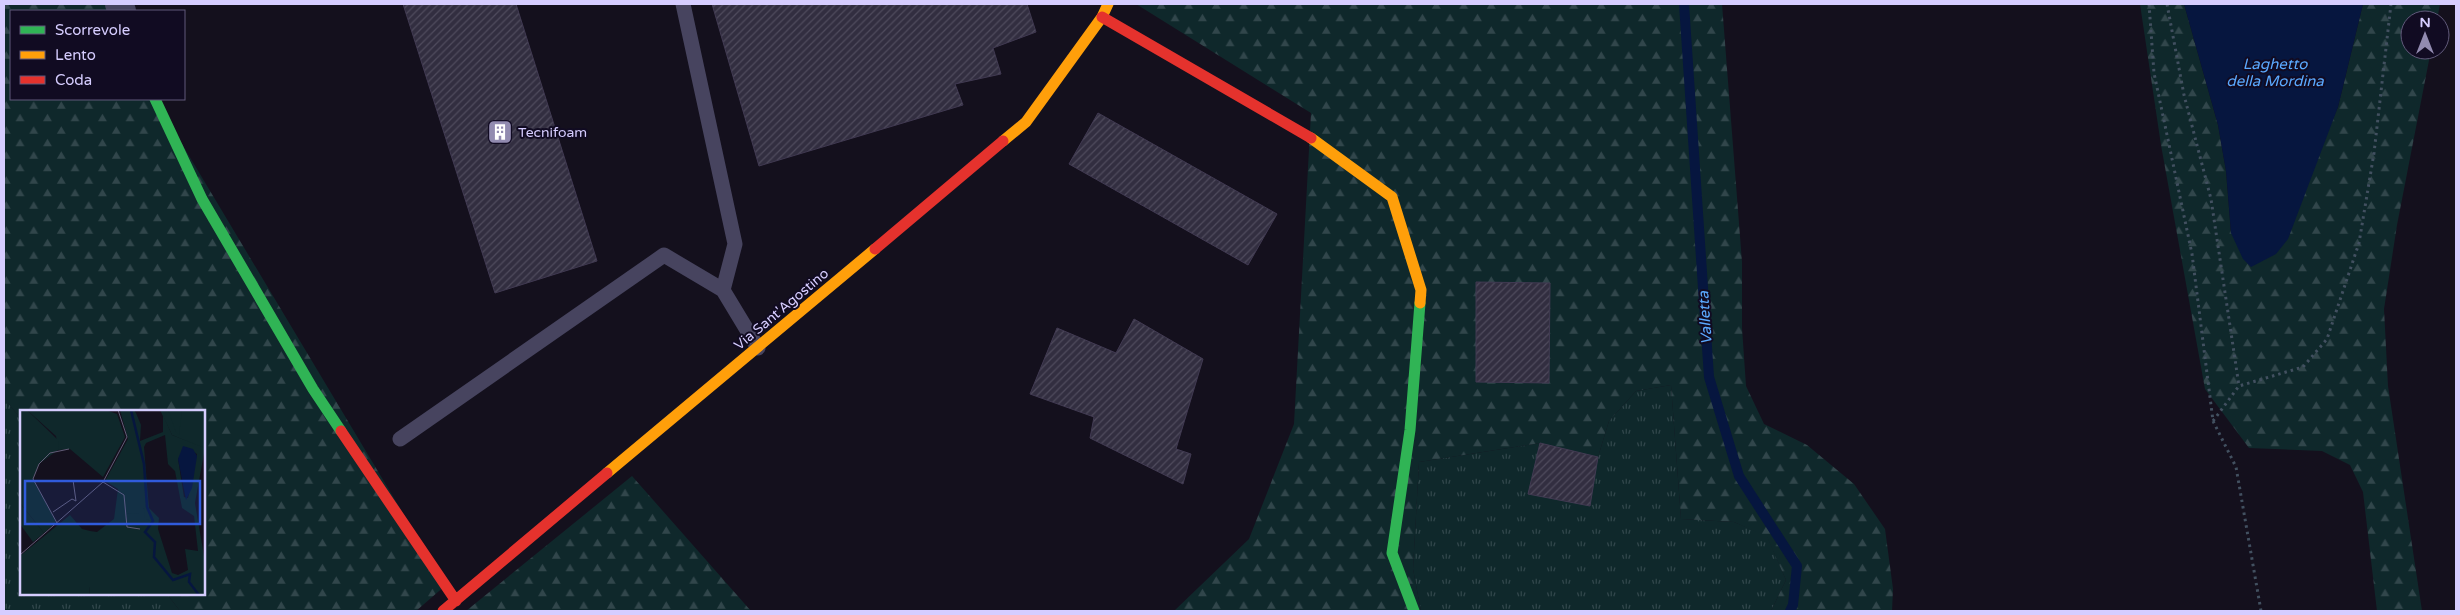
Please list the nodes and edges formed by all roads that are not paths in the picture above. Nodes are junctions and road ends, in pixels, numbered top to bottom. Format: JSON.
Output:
{"nodes":[{"id":1,"x":683,"y":4,"type":"edge"},
{"id":2,"x":1108,"y":4,"type":"edge"},
{"id":3,"x":1102,"y":16,"type":"junction"},
{"id":4,"x":155,"y":100,"type":"edge"},
{"id":5,"x":723,"y":290,"type":"junction"},
{"id":6,"x":758,"y":348,"type":"junction"},
{"id":7,"x":400,"y":439,"type":"dead end"},
{"id":8,"x":456,"y":601,"type":"junction"},
{"id":9,"x":444,"y":611,"type":"edge"},
{"id":10,"x":1414,"y":611,"type":"edge"}],
"edges":[{"from":1,"to":5,"type":"lane"},
{"from":2,"to":3,"type":"street","name":"Via Sant'Agostino"},
{"from":3,"to":6,"type":"street","name":"Via Sant'Agostino"},
{"from":3,"to":10,"type":"street"},
{"from":4,"to":8,"type":"street"},
{"from":5,"to":6,"type":"lane"},
{"from":5,"to":7,"type":"lane"},
{"from":6,"to":8,"type":"street","name":"Via Sant'Agostino"},
{"from":8,"to":9,"type":"street","name":"Via Sant'Agostino"}]}
